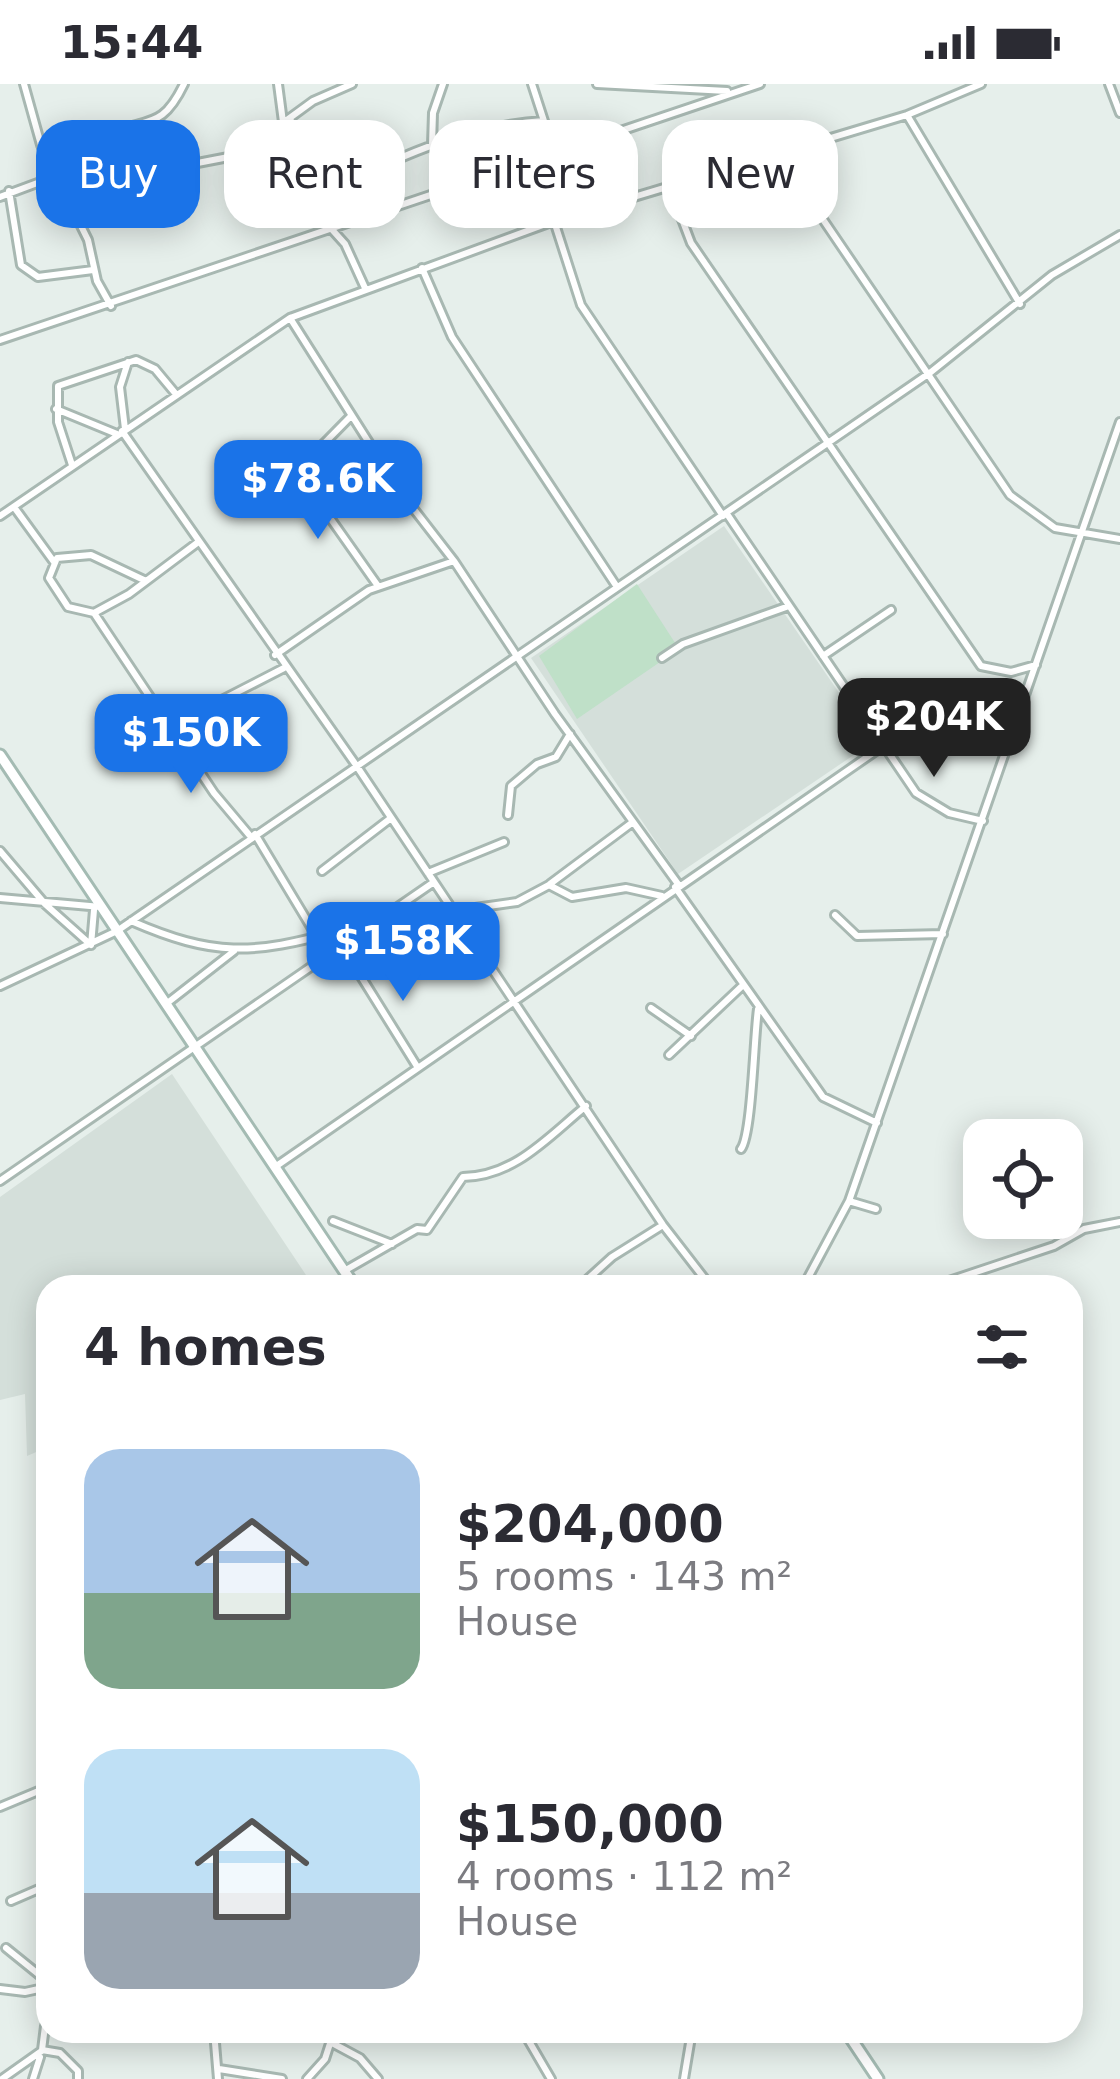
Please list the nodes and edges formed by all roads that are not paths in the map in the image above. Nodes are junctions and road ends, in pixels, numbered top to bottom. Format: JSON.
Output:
{"nodes":[{"id":1,"x":24,"y":84,"type":"edge"},
{"id":2,"x":184,"y":84,"type":"edge"},
{"id":3,"x":278,"y":84,"type":"edge"},
{"id":4,"x":352,"y":84,"type":"edge"},
{"id":5,"x":443,"y":84,"type":"edge"},
{"id":6,"x":532,"y":84,"type":"edge"},
{"id":7,"x":597,"y":84,"type":"edge"},
{"id":8,"x":760,"y":84,"type":"edge"},
{"id":9,"x":981,"y":84,"type":"edge"},
{"id":10,"x":1109,"y":84,"type":"edge"},
{"id":11,"x":728,"y":90,"type":"edge"},
{"id":12,"x":1120,"y":113,"type":"edge"},
{"id":13,"x":907,"y":116,"type":"junction"},
{"id":14,"x":157,"y":120,"type":"edge"},
{"id":15,"x":287,"y":120,"type":"edge"},
{"id":16,"x":289,"y":120,"type":"edge"},
{"id":17,"x":434,"y":120,"type":"edge"},
{"id":18,"x":544,"y":120,"type":"edge"},
{"id":19,"x":36,"y":122,"type":"edge"},
{"id":20,"x":638,"y":123,"type":"edge"},
{"id":21,"x":838,"y":136,"type":"edge"},
{"id":22,"x":36,"y":186,"type":"edge"},
{"id":23,"x":8,"y":191,"type":"junction"},
{"id":24,"x":0,"y":196,"type":"edge"},
{"id":25,"x":82,"y":228,"type":"edge"},
{"id":26,"x":331,"y":228,"type":"edge"},
{"id":27,"x":335,"y":228,"type":"edge"},
{"id":28,"x":534,"y":228,"type":"edge"},
{"id":29,"x":556,"y":228,"type":"edge"},
{"id":30,"x":686,"y":228,"type":"edge"},
{"id":31,"x":829,"y":228,"type":"edge"},
{"id":32,"x":1120,"y":235,"type":"edge"},
{"id":33,"x":422,"y":268,"type":"junction"},
{"id":34,"x":94,"y":270,"type":"junction"},
{"id":35,"x":366,"y":289,"type":"junction"},
{"id":36,"x":1020,"y":304,"type":"junction"},
{"id":37,"x":111,"y":306,"type":"junction"},
{"id":38,"x":290,"y":318,"type":"junction"},
{"id":39,"x":0,"y":340,"type":"edge"},
{"id":40,"x":128,"y":361,"type":"junction"},
{"id":41,"x":931,"y":372,"type":"junction"},
{"id":42,"x":176,"y":394,"type":"junction"},
{"id":43,"x":56,"y":409,"type":"junction"},
{"id":44,"x":350,"y":417,"type":"junction"},
{"id":45,"x":1120,"y":422,"type":"edge"},
{"id":46,"x":121,"y":431,"type":"junction"},
{"id":47,"x":827,"y":445,"type":"junction"},
{"id":48,"x":72,"y":464,"type":"junction"},
{"id":49,"x":14,"y":506,"type":"junction"},
{"id":50,"x":725,"y":514,"type":"junction"},
{"id":51,"x":0,"y":516,"type":"edge"},
{"id":52,"x":1081,"y":534,"type":"junction"},
{"id":53,"x":1120,"y":539,"type":"edge"},
{"id":54,"x":197,"y":543,"type":"junction"},
{"id":55,"x":454,"y":561,"type":"junction"},
{"id":56,"x":54,"y":562,"type":"junction"},
{"id":57,"x":146,"y":581,"type":"junction"},
{"id":58,"x":378,"y":586,"type":"junction"},
{"id":59,"x":617,"y":587,"type":"junction"},
{"id":60,"x":789,"y":606,"type":"junction"},
{"id":61,"x":891,"y":610,"type":"dead end"},
{"id":62,"x":94,"y":613,"type":"junction"},
{"id":63,"x":275,"y":655,"type":"junction"},
{"id":64,"x":823,"y":656,"type":"junction"},
{"id":65,"x":517,"y":657,"type":"junction"},
{"id":66,"x":662,"y":658,"type":"dead end"},
{"id":67,"x":1036,"y":665,"type":"junction"},
{"id":68,"x":284,"y":668,"type":"junction"},
{"id":69,"x":173,"y":725,"type":"junction"},
{"id":70,"x":570,"y":734,"type":"junction"},
{"id":71,"x":883,"y":746,"type":"junction"},
{"id":72,"x":0,"y":755,"type":"edge"},
{"id":73,"x":356,"y":765,"type":"junction"},
{"id":74,"x":508,"y":815,"type":"dead end"},
{"id":75,"x":391,"y":818,"type":"junction"},
{"id":76,"x":983,"y":820,"type":"junction"},
{"id":77,"x":633,"y":822,"type":"junction"},
{"id":78,"x":253,"y":836,"type":"junction"},
{"id":79,"x":504,"y":842,"type":"dead end"},
{"id":80,"x":0,"y":851,"type":"edge"},
{"id":81,"x":322,"y":871,"type":"dead end"},
{"id":82,"x":428,"y":873,"type":"junction"},
{"id":83,"x":434,"y":882,"type":"junction"},
{"id":84,"x":548,"y":885,"type":"junction"},
{"id":85,"x":677,"y":886,"type":"junction"},
{"id":86,"x":662,"y":896,"type":"junction"},
{"id":87,"x":0,"y":898,"type":"edge"},
{"id":88,"x":45,"y":904,"type":"junction"},
{"id":89,"x":97,"y":909,"type":"junction"},
{"id":90,"x":453,"y":911,"type":"junction"},
{"id":91,"x":835,"y":915,"type":"dead end"},
{"id":92,"x":131,"y":921,"type":"junction"},
{"id":93,"x":116,"y":931,"type":"junction"},
{"id":94,"x":339,"y":931,"type":"dead end"},
{"id":95,"x":943,"y":934,"type":"junction"},
{"id":96,"x":316,"y":937,"type":"junction"},
{"id":97,"x":91,"y":945,"type":"junction"},
{"id":98,"x":237,"y":949,"type":"junction"},
{"id":99,"x":352,"y":962,"type":"dead end"},
{"id":100,"x":0,"y":986,"type":"edge"},
{"id":101,"x":741,"y":986,"type":"junction"},
{"id":102,"x":514,"y":1002,"type":"junction"},
{"id":103,"x":166,"y":1004,"type":"junction"},
{"id":104,"x":652,"y":1008,"type":"dead end"},
{"id":105,"x":758,"y":1009,"type":"junction"},
{"id":106,"x":691,"y":1036,"type":"junction"},
{"id":107,"x":194,"y":1045,"type":"junction"},
{"id":108,"x":669,"y":1054,"type":"dead end"},
{"id":109,"x":418,"y":1068,"type":"junction"},
{"id":110,"x":586,"y":1106,"type":"junction"},
{"id":111,"x":877,"y":1123,"type":"junction"},
{"id":112,"x":741,"y":1148,"type":"dead end"},
{"id":113,"x":275,"y":1167,"type":"junction"},
{"id":114,"x":0,"y":1181,"type":"edge"},
{"id":115,"x":849,"y":1201,"type":"junction"},
{"id":116,"x":876,"y":1209,"type":"dead end"},
{"id":117,"x":333,"y":1221,"type":"dead end"},
{"id":118,"x":1120,"y":1222,"type":"edge"},
{"id":119,"x":663,"y":1225,"type":"junction"},
{"id":120,"x":392,"y":1244,"type":"junction"},
{"id":121,"x":344,"y":1271,"type":"junction"},
{"id":122,"x":347,"y":1275,"type":"edge"},
{"id":123,"x":592,"y":1275,"type":"edge"},
{"id":124,"x":701,"y":1275,"type":"edge"},
{"id":125,"x":809,"y":1275,"type":"edge"},
{"id":126,"x":967,"y":1275,"type":"edge"},
{"id":127,"x":36,"y":1792,"type":"edge"},
{"id":128,"x":0,"y":1807,"type":"edge"},
{"id":129,"x":36,"y":1890,"type":"edge"},
{"id":130,"x":11,"y":1901,"type":"dead end"},
{"id":131,"x":6,"y":1948,"type":"dead end"},
{"id":132,"x":36,"y":1974,"type":"edge"},
{"id":133,"x":0,"y":1989,"type":"edge"},
{"id":134,"x":36,"y":1989,"type":"edge"},
{"id":135,"x":43,"y":2043,"type":"edge"},
{"id":136,"x":216,"y":2043,"type":"edge"},
{"id":137,"x":530,"y":2043,"type":"edge"},
{"id":138,"x":690,"y":2043,"type":"edge"},
{"id":139,"x":854,"y":2043,"type":"edge"},
{"id":140,"x":334,"y":2044,"type":"joint"},
{"id":141,"x":42,"y":2054,"type":"junction"},
{"id":142,"x":219,"y":2068,"type":"junction"},
{"id":143,"x":2,"y":2079,"type":"edge"},
{"id":144,"x":33,"y":2079,"type":"edge"},
{"id":145,"x":79,"y":2079,"type":"edge"},
{"id":146,"x":218,"y":2079,"type":"edge"},
{"id":147,"x":282,"y":2079,"type":"edge"},
{"id":148,"x":307,"y":2079,"type":"edge"},
{"id":149,"x":378,"y":2079,"type":"edge"},
{"id":150,"x":551,"y":2079,"type":"edge"},
{"id":151,"x":684,"y":2079,"type":"edge"},
{"id":152,"x":878,"y":2079,"type":"edge"}],
"edges":[{"from":1,"to":19,"type":"street"},
{"from":2,"to":14,"type":"street"},
{"from":3,"to":15,"type":"street"},
{"from":4,"to":16,"type":"street"},
{"from":5,"to":17,"type":"street"},
{"from":6,"to":18,"type":"street"},
{"from":7,"to":11,"type":"street"},
{"from":8,"to":11,"type":"street"},
{"from":9,"to":13,"type":"street"},
{"from":10,"to":12,"type":"street"},
{"from":11,"to":20,"type":"street"},
{"from":13,"to":21,"type":"street"},
{"from":13,"to":36,"type":"street"},
{"from":22,"to":23,"type":"street"},
{"from":23,"to":24,"type":"street"},
{"from":23,"to":34,"type":"street"},
{"from":25,"to":34,"type":"street"},
{"from":26,"to":37,"type":"street"},
{"from":27,"to":35,"type":"street"},
{"from":28,"to":33,"type":"street"},
{"from":29,"to":50,"type":"street"},
{"from":30,"to":47,"type":"street"},
{"from":31,"to":41,"type":"street"},
{"from":32,"to":36,"type":"street"},
{"from":33,"to":35,"type":"street"},
{"from":33,"to":59,"type":"street"},
{"from":34,"to":37,"type":"street"},
{"from":35,"to":38,"type":"street"},
{"from":36,"to":41,"type":"street"},
{"from":37,"to":39,"type":"street"},
{"from":38,"to":42,"type":"street"},
{"from":38,"to":44,"type":"street"},
{"from":40,"to":42,"type":"street"},
{"from":40,"to":43,"type":"street"},
{"from":40,"to":46,"type":"street"},
{"from":41,"to":47,"type":"street"},
{"from":41,"to":52,"type":"street"},
{"from":42,"to":46,"type":"street"},
{"from":43,"to":46,"type":"street"},
{"from":43,"to":48,"type":"street"},
{"from":44,"to":55,"type":"street"},
{"from":44,"to":58,"type":"street"},
{"from":45,"to":52,"type":"street"},
{"from":46,"to":48,"type":"street"},
{"from":46,"to":54,"type":"street"},
{"from":47,"to":50,"type":"street"},
{"from":47,"to":67,"type":"street"},
{"from":48,"to":49,"type":"street"},
{"from":49,"to":51,"type":"street"},
{"from":49,"to":56,"type":"street"},
{"from":50,"to":59,"type":"street"},
{"from":50,"to":60,"type":"street"},
{"from":52,"to":53,"type":"street"},
{"from":52,"to":67,"type":"street"},
{"from":54,"to":57,"type":"street"},
{"from":54,"to":63,"type":"street"},
{"from":55,"to":58,"type":"street"},
{"from":55,"to":65,"type":"street"},
{"from":56,"to":57,"type":"street"},
{"from":56,"to":62,"type":"street"},
{"from":57,"to":62,"type":"street"},
{"from":58,"to":63,"type":"street"},
{"from":59,"to":65,"type":"street"},
{"from":60,"to":64,"type":"street"},
{"from":60,"to":66,"type":"street"},
{"from":61,"to":64,"type":"street"},
{"from":62,"to":69,"type":"street"},
{"from":63,"to":68,"type":"street"},
{"from":64,"to":71,"type":"street"},
{"from":65,"to":70,"type":"street"},
{"from":65,"to":73,"type":"street"},
{"from":67,"to":76,"type":"street"},
{"from":68,"to":69,"type":"street"},
{"from":68,"to":73,"type":"street"},
{"from":69,"to":78,"type":"street"},
{"from":70,"to":74,"type":"street"},
{"from":70,"to":77,"type":"street"},
{"from":71,"to":76,"type":"street"},
{"from":71,"to":85,"type":"street"},
{"from":72,"to":89,"type":"street"},
{"from":73,"to":75,"type":"street"},
{"from":73,"to":78,"type":"street"},
{"from":75,"to":81,"type":"street"},
{"from":75,"to":82,"type":"street"},
{"from":76,"to":95,"type":"street"},
{"from":77,"to":84,"type":"street"},
{"from":77,"to":85,"type":"street"},
{"from":78,"to":92,"type":"street"},
{"from":78,"to":96,"type":"street"},
{"from":79,"to":82,"type":"street"},
{"from":80,"to":88,"type":"street"},
{"from":82,"to":83,"type":"street"},
{"from":83,"to":90,"type":"street"},
{"from":83,"to":107,"type":"street"},
{"from":84,"to":86,"type":"street"},
{"from":84,"to":90,"type":"street"},
{"from":85,"to":86,"type":"street"},
{"from":85,"to":101,"type":"street"},
{"from":86,"to":102,"type":"street"},
{"from":87,"to":88,"type":"street"},
{"from":88,"to":89,"type":"street"},
{"from":88,"to":97,"type":"street"},
{"from":89,"to":93,"type":"street"},
{"from":89,"to":97,"type":"street"},
{"from":90,"to":102,"type":"street"},
{"from":91,"to":95,"type":"street"},
{"from":92,"to":93,"type":"street"},
{"from":92,"to":98,"type":"street"},
{"from":93,"to":97,"type":"street"},
{"from":93,"to":103,"type":"street"},
{"from":94,"to":96,"type":"street"},
{"from":95,"to":111,"type":"street"},
{"from":96,"to":98,"type":"street"},
{"from":97,"to":100,"type":"street"},
{"from":98,"to":103,"type":"street"},
{"from":99,"to":109,"type":"street"},
{"from":101,"to":105,"type":"street"},
{"from":101,"to":106,"type":"street"},
{"from":102,"to":109,"type":"street"},
{"from":102,"to":110,"type":"street"},
{"from":103,"to":107,"type":"street"},
{"from":104,"to":106,"type":"street"},
{"from":105,"to":111,"type":"street"},
{"from":105,"to":112,"type":"street"},
{"from":106,"to":108,"type":"street"},
{"from":107,"to":113,"type":"street"},
{"from":107,"to":114,"type":"street"},
{"from":109,"to":113,"type":"street"},
{"from":110,"to":119,"type":"street"},
{"from":110,"to":120,"type":"street"},
{"from":111,"to":115,"type":"street"},
{"from":113,"to":121,"type":"street"},
{"from":115,"to":116,"type":"street"},
{"from":115,"to":125,"type":"street"},
{"from":117,"to":120,"type":"street"},
{"from":118,"to":126,"type":"street"},
{"from":119,"to":123,"type":"street"},
{"from":119,"to":124,"type":"street"},
{"from":120,"to":121,"type":"street"},
{"from":121,"to":122,"type":"street"},
{"from":127,"to":128,"type":"street"},
{"from":129,"to":130,"type":"street"},
{"from":131,"to":132,"type":"street"},
{"from":133,"to":134,"type":"street"},
{"from":135,"to":141,"type":"street"},
{"from":136,"to":142,"type":"street"},
{"from":137,"to":150,"type":"street"},
{"from":138,"to":151,"type":"street"},
{"from":139,"to":152,"type":"street"},
{"from":140,"to":148,"type":"street"},
{"from":140,"to":149,"type":"street"},
{"from":141,"to":143,"type":"street"},
{"from":141,"to":144,"type":"street"},
{"from":141,"to":145,"type":"street"},
{"from":142,"to":146,"type":"street"},
{"from":142,"to":147,"type":"street"}]}
